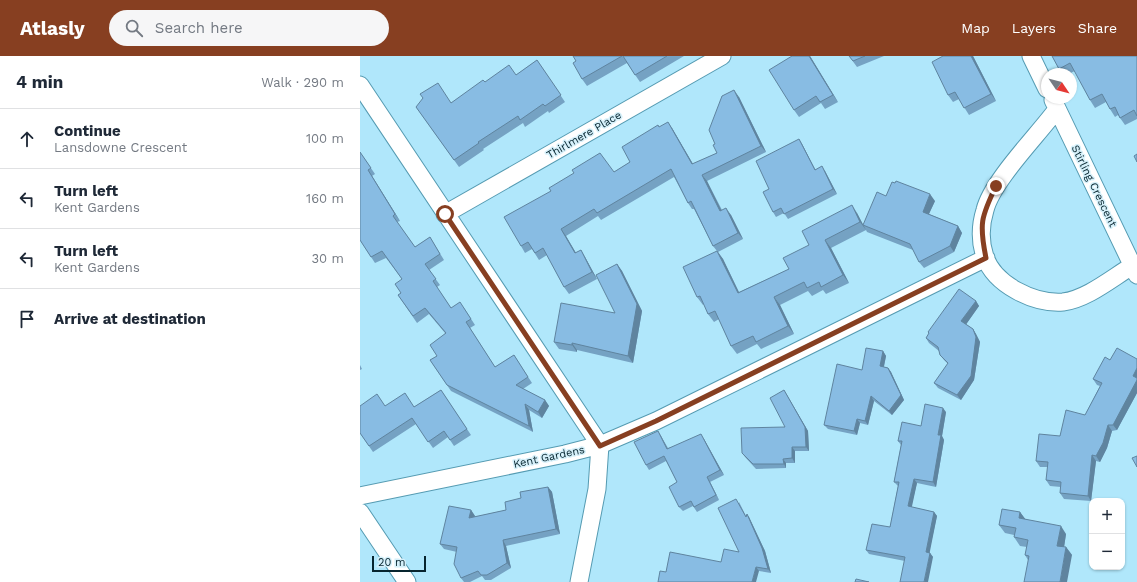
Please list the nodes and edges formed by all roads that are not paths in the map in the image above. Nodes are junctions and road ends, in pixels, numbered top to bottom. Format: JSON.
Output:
{"nodes":[{"id":1,"x":722,"y":56,"type":"edge"},
{"id":2,"x":1031,"y":56,"type":"edge"},
{"id":3,"x":1041,"y":76,"type":"edge"},
{"id":4,"x":360,"y":85,"type":"edge"},
{"id":5,"x":1053,"y":104,"type":"edge"},
{"id":6,"x":1054,"y":104,"type":"edge"},
{"id":7,"x":445,"y":214,"type":"junction"},
{"id":8,"x":986,"y":258,"type":"junction"},
{"id":9,"x":1135,"y":270,"type":"edge"},
{"id":10,"x":600,"y":446,"type":"junction"},
{"id":11,"x":360,"y":496,"type":"edge"},
{"id":12,"x":360,"y":512,"type":"edge"},
{"id":13,"x":407,"y":582,"type":"edge"},
{"id":14,"x":579,"y":582,"type":"edge"}],
"edges":[{"from":1,"to":7,"type":"street","name":"Thirlmere Place"},
{"from":2,"to":3,"type":"street"},
{"from":4,"to":7,"type":"street"},
{"from":5,"to":8,"type":"street"},
{"from":6,"to":9,"type":"street","name":"Stirling Crescent"},
{"from":7,"to":10,"type":"street"},
{"from":8,"to":9,"type":"street"},
{"from":8,"to":10,"type":"street","name":"Kent Gardens"},
{"from":10,"to":11,"type":"street","name":"Kent Gardens"},
{"from":10,"to":14,"type":"street"},
{"from":12,"to":13,"type":"street"}]}
